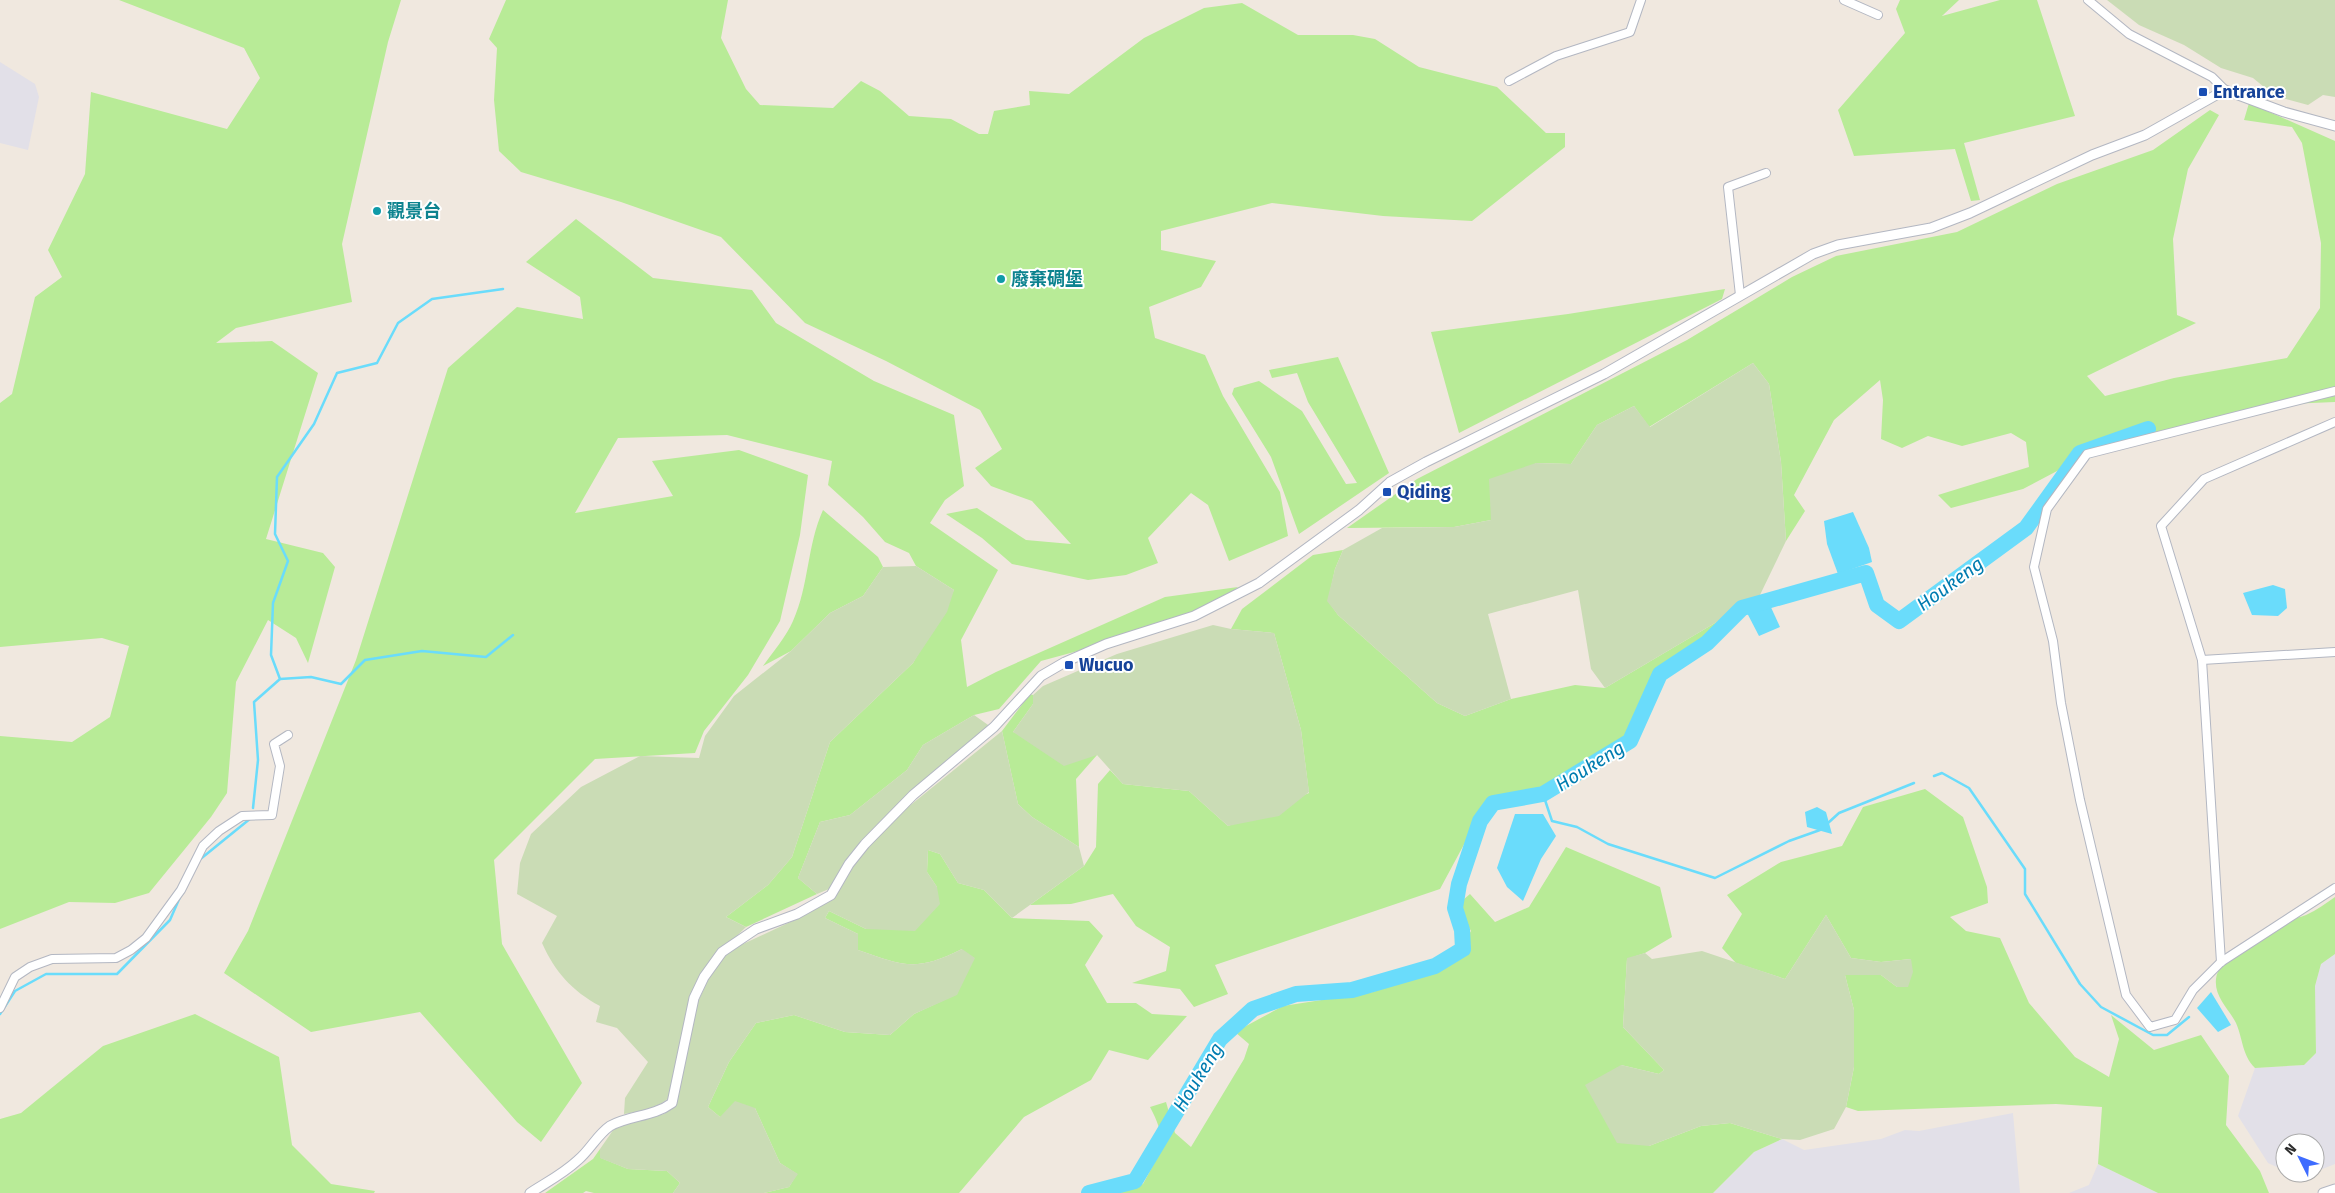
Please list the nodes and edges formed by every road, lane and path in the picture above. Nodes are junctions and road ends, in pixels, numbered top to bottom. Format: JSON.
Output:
{"nodes":[{"id":1,"x":1641,"y":0,"type":"edge"},
{"id":2,"x":1844,"y":0,"type":"edge"},
{"id":3,"x":2088,"y":0,"type":"edge"},
{"id":4,"x":1878,"y":15,"type":"dead end"},
{"id":5,"x":1509,"y":81,"type":"dead end"},
{"id":6,"x":2225,"y":90,"type":"junction"},
{"id":7,"x":2335,"y":126,"type":"edge"},
{"id":8,"x":1766,"y":173,"type":"dead end"},
{"id":9,"x":1740,"y":295,"type":"junction"},
{"id":10,"x":2335,"y":391,"type":"edge"},
{"id":11,"x":2335,"y":422,"type":"edge"},
{"id":12,"x":2335,"y":652,"type":"edge"},
{"id":13,"x":2202,"y":660,"type":"junction"},
{"id":14,"x":288,"y":735,"type":"dead end"},
{"id":15,"x":2335,"y":888,"type":"edge"},
{"id":16,"x":2221,"y":962,"type":"junction"},
{"id":17,"x":0,"y":1008,"type":"edge"},
{"id":18,"x":2335,"y":1189,"type":"edge"},
{"id":19,"x":530,"y":1193,"type":"edge"},
{"id":20,"x":2323,"y":1193,"type":"edge"}],
"edges":[{"from":1,"to":5,"type":"street"},
{"from":2,"to":4,"type":"street"},
{"from":3,"to":6,"type":"street"},
{"from":6,"to":7,"type":"street"},
{"from":6,"to":9,"type":"street"},
{"from":8,"to":9,"type":"street"},
{"from":9,"to":19,"type":"street"},
{"from":10,"to":16,"type":"street"},
{"from":11,"to":13,"type":"street"},
{"from":12,"to":13,"type":"street"},
{"from":13,"to":16,"type":"street"},
{"from":14,"to":17,"type":"street"},
{"from":15,"to":16,"type":"street"},
{"from":18,"to":20,"type":"street"}]}
